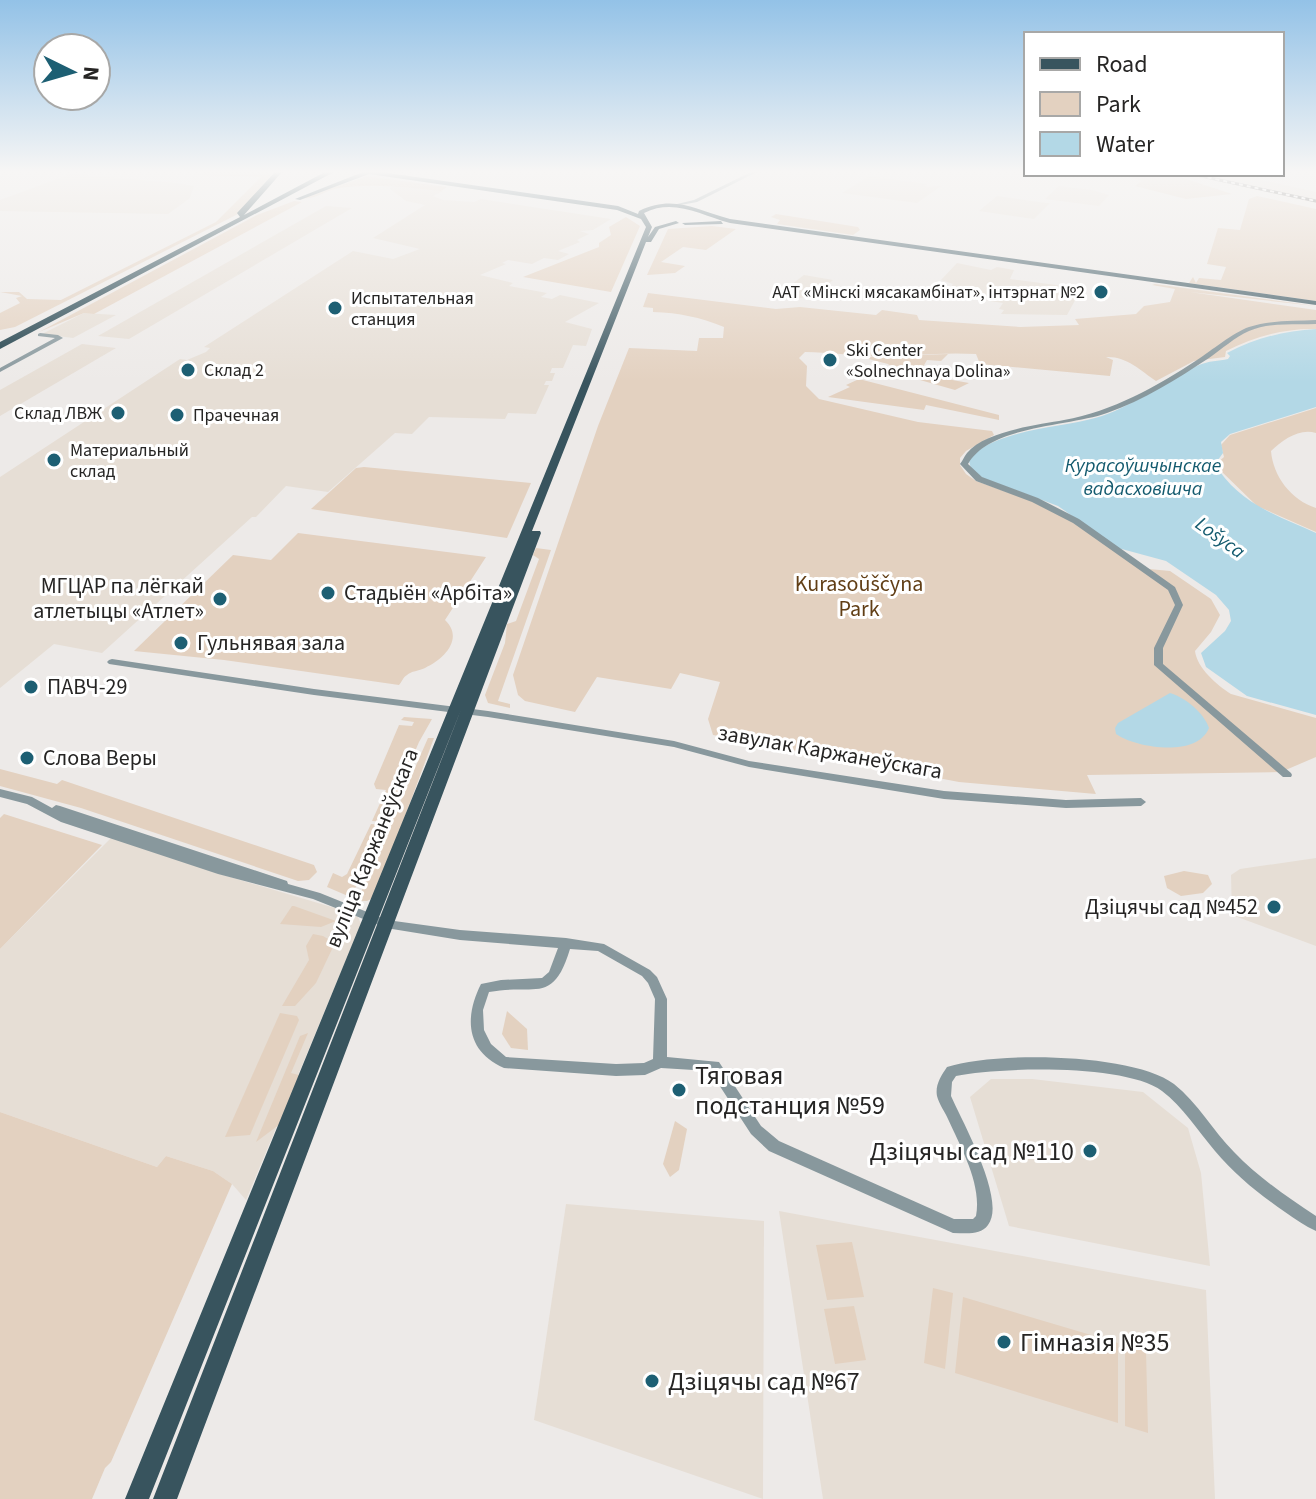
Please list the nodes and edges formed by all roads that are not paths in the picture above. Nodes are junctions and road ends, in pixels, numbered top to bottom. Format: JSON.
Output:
{"nodes":[{"id":1,"x":196,"y":242,"type":"edge"},
{"id":2,"x":644,"y":242,"type":"edge"},
{"id":3,"x":649,"y":242,"type":"edge"},
{"id":4,"x":861,"y":242,"type":"edge"},
{"id":5,"x":872,"y":242,"type":"edge"},
{"id":6,"x":1038,"y":266,"type":"junction"},
{"id":7,"x":626,"y":293,"type":"junction"},
{"id":8,"x":1316,"y":304,"type":"edge"},
{"id":9,"x":1316,"y":322,"type":"edge"},
{"id":10,"x":36,"y":327,"type":"junction"},
{"id":11,"x":2,"y":338,"type":"edge"},
{"id":12,"x":0,"y":370,"type":"edge"},
{"id":13,"x":112,"y":662,"type":"dead end"},
{"id":14,"x":462,"y":710,"type":"junction"},
{"id":15,"x":1287,"y":775,"type":"dead end"},
{"id":16,"x":2,"y":795,"type":"edge"},
{"id":17,"x":1141,"y":802,"type":"dead end"},
{"id":18,"x":380,"y":921,"type":"junction"},
{"id":19,"x":566,"y":943,"type":"junction"},
{"id":20,"x":660,"y":1062,"type":"junction"},
{"id":21,"x":1316,"y":1224,"type":"edge"},
{"id":22,"x":137,"y":1499,"type":"edge"},
{"id":23,"x":165,"y":1499,"type":"edge"}],
"edges":[{"from":1,"to":10,"type":"highway"},
{"from":2,"to":7,"type":"main road","name":"вуліца Каржанеўскага"},
{"from":3,"to":7,"type":"main road","name":"вуліца Каржанеўскага"},
{"from":4,"to":6,"type":"main road"},
{"from":5,"to":6,"type":"main road"},
{"from":6,"to":8,"type":"main road"},
{"from":7,"to":14,"type":"main road","name":"вуліца Каржанеўскага"},
{"from":9,"to":15,"type":"street"},
{"from":10,"to":11,"type":"highway"},
{"from":10,"to":12,"type":"street"},
{"from":13,"to":14,"type":"street","name":"завулак Каржанеўскага"},
{"from":14,"to":17,"type":"street","name":"завулак Каржанеўскага"},
{"from":14,"to":18,"type":"main road","name":"вуліца Каржанеўскага"},
{"from":16,"to":18,"type":"street"},
{"from":18,"to":19,"type":"street"},
{"from":18,"to":22,"type":"main road","name":"вуліца Каржанеўскага"},
{"from":18,"to":23,"type":"main road","name":"вуліца Каржанеўскага"},
{"from":19,"to":20,"type":"street"},
{"from":19,"to":20,"type":"street"},
{"from":20,"to":21,"type":"street"}]}
